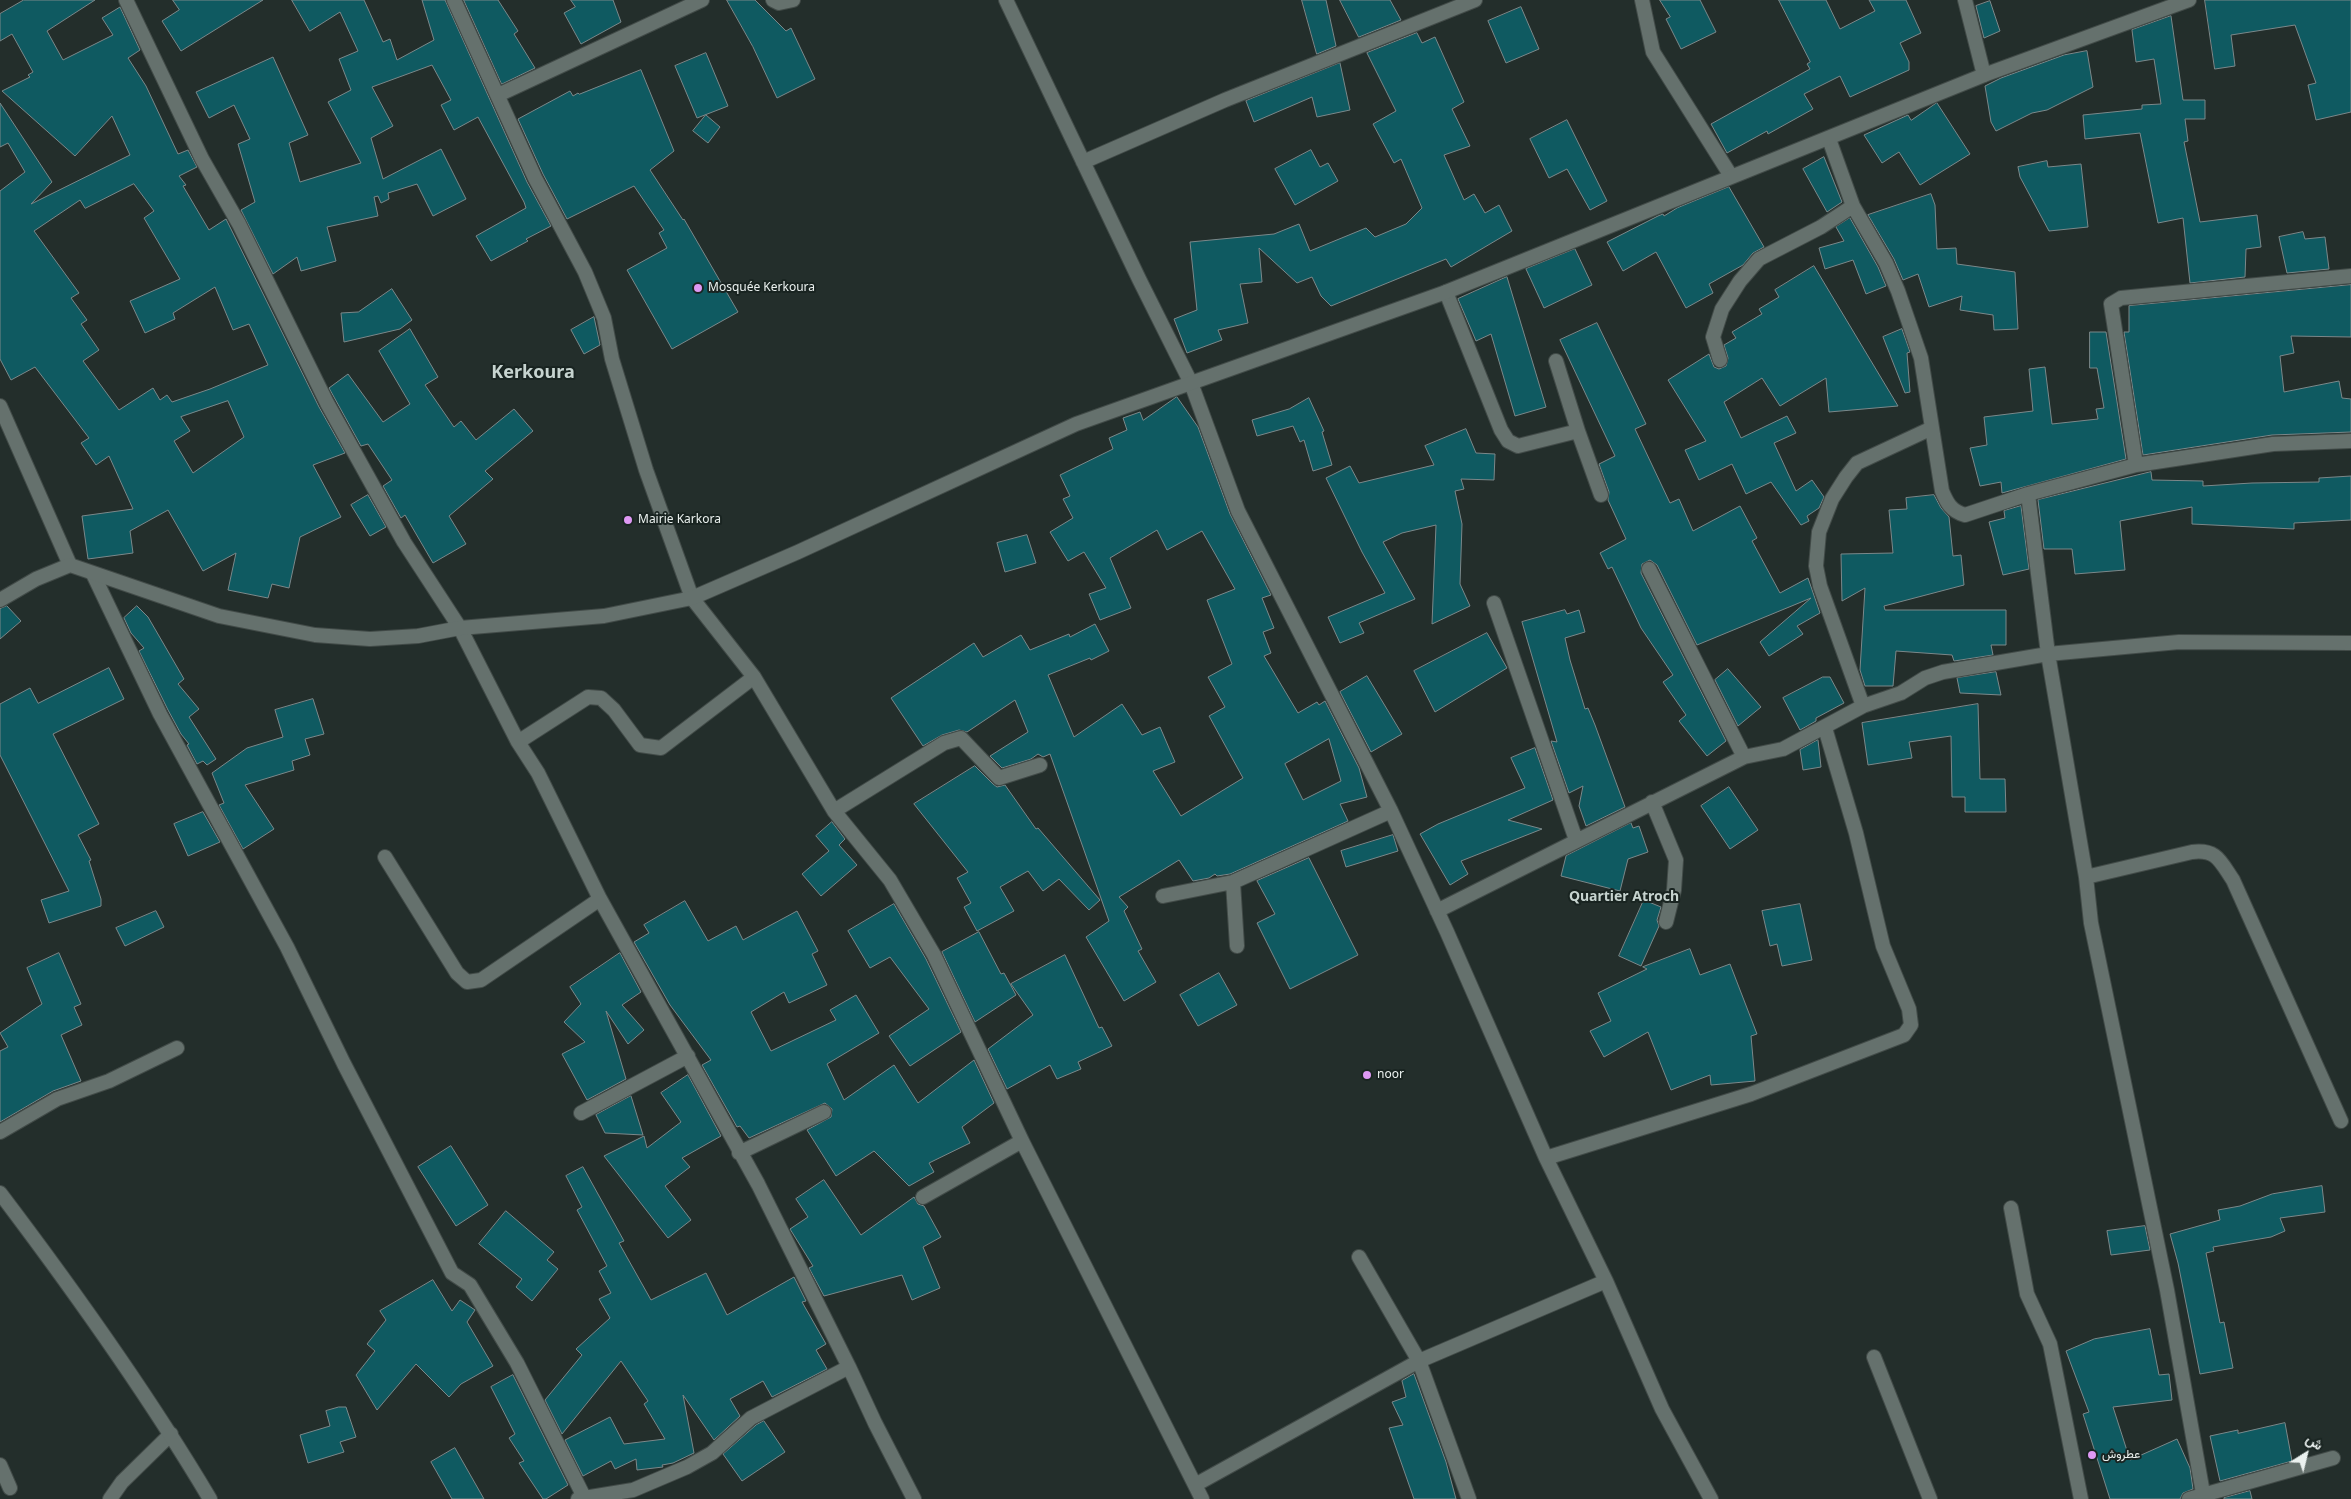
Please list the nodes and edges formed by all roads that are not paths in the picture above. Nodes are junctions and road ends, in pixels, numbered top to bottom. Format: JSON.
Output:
{"nodes":[{"id":1,"x":126,"y":0,"type":"edge"},
{"id":2,"x":454,"y":0,"type":"edge"},
{"id":3,"x":702,"y":0,"type":"edge"},
{"id":4,"x":773,"y":0,"type":"edge"},
{"id":5,"x":793,"y":0,"type":"edge"},
{"id":6,"x":1006,"y":0,"type":"edge"},
{"id":7,"x":1475,"y":0,"type":"edge"},
{"id":8,"x":1642,"y":0,"type":"edge"},
{"id":9,"x":1965,"y":0,"type":"edge"},
{"id":10,"x":2189,"y":0,"type":"edge"},
{"id":11,"x":1984,"y":75,"type":"junction"},
{"id":12,"x":498,"y":95,"type":"junction"},
{"id":13,"x":1829,"y":139,"type":"junction"},
{"id":14,"x":1083,"y":162,"type":"junction"},
{"id":15,"x":1731,"y":176,"type":"junction"},
{"id":16,"x":1853,"y":206,"type":"junction"},
{"id":17,"x":2351,"y":276,"type":"edge"},
{"id":18,"x":1446,"y":292,"type":"junction"},
{"id":19,"x":1720,"y":360,"type":"dead end"},
{"id":20,"x":1556,"y":361,"type":"dead end"},
{"id":21,"x":1191,"y":383,"type":"junction"},
{"id":22,"x":0,"y":406,"type":"edge"},
{"id":23,"x":1932,"y":428,"type":"junction"},
{"id":24,"x":1578,"y":431,"type":"junction"},
{"id":25,"x":2351,"y":441,"type":"edge"},
{"id":26,"x":2136,"y":465,"type":"junction"},
{"id":27,"x":2028,"y":494,"type":"junction"},
{"id":28,"x":1601,"y":495,"type":"dead end"},
{"id":29,"x":70,"y":565,"type":"junction"},
{"id":30,"x":1649,"y":569,"type":"dead end"},
{"id":31,"x":93,"y":574,"type":"junction"},
{"id":32,"x":692,"y":598,"type":"junction"},
{"id":33,"x":0,"y":600,"type":"edge"},
{"id":34,"x":1494,"y":603,"type":"dead end"},
{"id":35,"x":460,"y":628,"type":"junction"},
{"id":36,"x":2351,"y":643,"type":"edge"},
{"id":37,"x":2048,"y":654,"type":"junction"},
{"id":38,"x":754,"y":677,"type":"junction"},
{"id":39,"x":1863,"y":706,"type":"junction"},
{"id":40,"x":1825,"y":728,"type":"junction"},
{"id":41,"x":518,"y":742,"type":"junction"},
{"id":42,"x":1744,"y":757,"type":"junction"},
{"id":43,"x":1040,"y":765,"type":"dead end"},
{"id":44,"x":1652,"y":802,"type":"junction"},
{"id":45,"x":834,"y":811,"type":"junction"},
{"id":46,"x":1391,"y":811,"type":"junction"},
{"id":47,"x":1576,"y":840,"type":"junction"},
{"id":48,"x":385,"y":857,"type":"dead end"},
{"id":49,"x":2086,"y":878,"type":"junction"},
{"id":50,"x":1233,"y":882,"type":"junction"},
{"id":51,"x":1163,"y":896,"type":"dead end"},
{"id":52,"x":600,"y":899,"type":"junction"},
{"id":53,"x":1437,"y":911,"type":"junction"},
{"id":54,"x":1666,"y":922,"type":"dead end"},
{"id":55,"x":1237,"y":946,"type":"dead end"},
{"id":56,"x":177,"y":1048,"type":"dead end"},
{"id":57,"x":688,"y":1056,"type":"junction"},
{"id":58,"x":824,"y":1112,"type":"dead end"},
{"id":59,"x":581,"y":1113,"type":"dead end"},
{"id":60,"x":2341,"y":1121,"type":"dead end"},
{"id":61,"x":0,"y":1132,"type":"edge"},
{"id":62,"x":1022,"y":1142,"type":"junction"},
{"id":63,"x":740,"y":1153,"type":"junction"},
{"id":64,"x":1546,"y":1158,"type":"junction"},
{"id":65,"x":0,"y":1193,"type":"edge"},
{"id":66,"x":923,"y":1197,"type":"dead end"},
{"id":67,"x":2011,"y":1208,"type":"dead end"},
{"id":68,"x":1359,"y":1257,"type":"dead end"},
{"id":69,"x":1606,"y":1281,"type":"junction"},
{"id":70,"x":1874,"y":1357,"type":"dead end"},
{"id":71,"x":1419,"y":1361,"type":"junction"},
{"id":72,"x":849,"y":1367,"type":"junction"},
{"id":73,"x":172,"y":1434,"type":"junction"},
{"id":74,"x":2333,"y":1458,"type":"dead end"},
{"id":75,"x":0,"y":1465,"type":"edge"},
{"id":76,"x":1195,"y":1485,"type":"junction"},
{"id":77,"x":10,"y":1488,"type":"dead end"},
{"id":78,"x":2198,"y":1497,"type":"edge"},
{"id":79,"x":583,"y":1498,"type":"edge"},
{"id":80,"x":110,"y":1499,"type":"edge"},
{"id":81,"x":210,"y":1499,"type":"edge"},
{"id":82,"x":914,"y":1499,"type":"edge"},
{"id":83,"x":1202,"y":1499,"type":"edge"},
{"id":84,"x":1469,"y":1499,"type":"edge"},
{"id":85,"x":1711,"y":1499,"type":"edge"},
{"id":86,"x":1930,"y":1499,"type":"edge"},
{"id":87,"x":2081,"y":1499,"type":"edge"}],
"edges":[{"from":1,"to":35,"type":"street"},
{"from":2,"to":12,"type":"street"},
{"from":3,"to":12,"type":"street"},
{"from":4,"to":5,"type":"street"},
{"from":6,"to":14,"type":"street"},
{"from":7,"to":14,"type":"street"},
{"from":8,"to":15,"type":"street"},
{"from":9,"to":11,"type":"street"},
{"from":10,"to":11,"type":"street"},
{"from":11,"to":13,"type":"street"},
{"from":12,"to":32,"type":"street"},
{"from":13,"to":15,"type":"street"},
{"from":13,"to":16,"type":"street"},
{"from":14,"to":21,"type":"street"},
{"from":15,"to":18,"type":"street"},
{"from":16,"to":19,"type":"street"},
{"from":16,"to":23,"type":"street"},
{"from":17,"to":26,"type":"street"},
{"from":18,"to":21,"type":"street"},
{"from":18,"to":24,"type":"street"},
{"from":20,"to":24,"type":"street"},
{"from":21,"to":32,"type":"street"},
{"from":21,"to":46,"type":"street"},
{"from":22,"to":29,"type":"street"},
{"from":23,"to":27,"type":"street"},
{"from":23,"to":39,"type":"street"},
{"from":24,"to":28,"type":"street"},
{"from":25,"to":26,"type":"street"},
{"from":26,"to":27,"type":"street"},
{"from":27,"to":37,"type":"street"},
{"from":29,"to":31,"type":"street"},
{"from":29,"to":33,"type":"street"},
{"from":30,"to":42,"type":"street"},
{"from":31,"to":35,"type":"street"},
{"from":31,"to":79,"type":"street"},
{"from":32,"to":35,"type":"street"},
{"from":32,"to":38,"type":"street"},
{"from":34,"to":47,"type":"street"},
{"from":35,"to":41,"type":"street"},
{"from":36,"to":37,"type":"street"},
{"from":37,"to":39,"type":"street"},
{"from":37,"to":49,"type":"street"},
{"from":38,"to":41,"type":"street"},
{"from":38,"to":45,"type":"street"},
{"from":39,"to":40,"type":"street"},
{"from":40,"to":42,"type":"street"},
{"from":40,"to":64,"type":"street"},
{"from":41,"to":52,"type":"street"},
{"from":42,"to":44,"type":"street"},
{"from":43,"to":45,"type":"street"},
{"from":44,"to":47,"type":"street"},
{"from":44,"to":54,"type":"street"},
{"from":45,"to":62,"type":"street"},
{"from":46,"to":50,"type":"street"},
{"from":46,"to":53,"type":"street"},
{"from":47,"to":53,"type":"street"},
{"from":48,"to":52,"type":"street"},
{"from":49,"to":60,"type":"street"},
{"from":49,"to":78,"type":"street"},
{"from":50,"to":51,"type":"street"},
{"from":50,"to":55,"type":"street"},
{"from":52,"to":57,"type":"street"},
{"from":53,"to":64,"type":"street"},
{"from":56,"to":61,"type":"street"},
{"from":57,"to":59,"type":"street"},
{"from":57,"to":63,"type":"street"},
{"from":58,"to":63,"type":"street"},
{"from":62,"to":66,"type":"street"},
{"from":62,"to":76,"type":"street"},
{"from":63,"to":72,"type":"street"},
{"from":64,"to":69,"type":"street"},
{"from":65,"to":73,"type":"street"},
{"from":67,"to":87,"type":"street"},
{"from":68,"to":71,"type":"street"},
{"from":69,"to":71,"type":"street"},
{"from":69,"to":85,"type":"street"},
{"from":70,"to":86,"type":"street"},
{"from":71,"to":76,"type":"street"},
{"from":71,"to":84,"type":"street"},
{"from":72,"to":79,"type":"street"},
{"from":72,"to":82,"type":"street"},
{"from":73,"to":80,"type":"street"},
{"from":73,"to":81,"type":"street"},
{"from":74,"to":78,"type":"street"},
{"from":75,"to":77,"type":"street"},
{"from":76,"to":83,"type":"street"}]}
